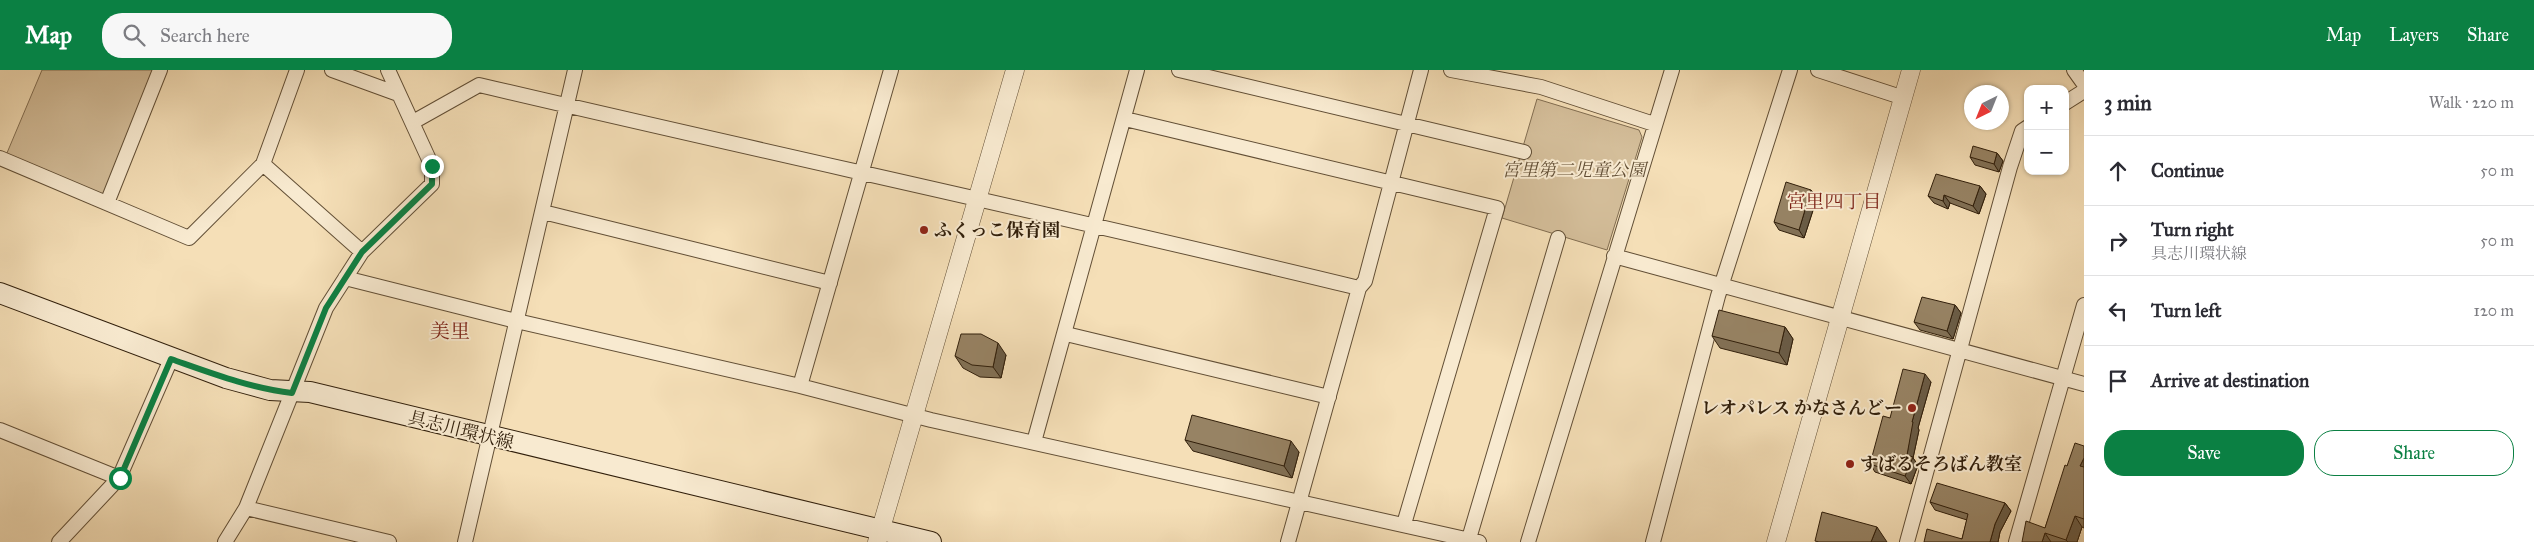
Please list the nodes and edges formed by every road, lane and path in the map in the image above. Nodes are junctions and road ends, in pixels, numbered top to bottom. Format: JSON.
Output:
{"nodes":[{"id":1,"x":160,"y":70,"type":"edge"},
{"id":2,"x":297,"y":70,"type":"edge"},
{"id":3,"x":332,"y":70,"type":"edge"},
{"id":4,"x":388,"y":70,"type":"edge"},
{"id":5,"x":575,"y":70,"type":"edge"},
{"id":6,"x":891,"y":70,"type":"edge"},
{"id":7,"x":1014,"y":70,"type":"edge"},
{"id":8,"x":1137,"y":70,"type":"edge"},
{"id":9,"x":1179,"y":70,"type":"edge"},
{"id":10,"x":1420,"y":70,"type":"edge"},
{"id":11,"x":1451,"y":70,"type":"edge"},
{"id":12,"x":1672,"y":70,"type":"edge"},
{"id":13,"x":1790,"y":70,"type":"edge"},
{"id":14,"x":1818,"y":70,"type":"edge"},
{"id":15,"x":1911,"y":70,"type":"edge"},
{"id":16,"x":2074,"y":70,"type":"edge"},
{"id":17,"x":2084,"y":84,"type":"edge"},
{"id":18,"x":2084,"y":91,"type":"edge"},
{"id":19,"x":398,"y":94,"type":"junction"},
{"id":20,"x":1904,"y":98,"type":"junction"},
{"id":21,"x":2069,"y":100,"type":"edge"},
{"id":22,"x":566,"y":106,"type":"junction"},
{"id":23,"x":1125,"y":119,"type":"junction"},
{"id":24,"x":413,"y":122,"type":"junction"},
{"id":25,"x":1654,"y":124,"type":"junction"},
{"id":26,"x":1405,"y":126,"type":"junction"},
{"id":27,"x":2024,"y":130,"type":"edge"},
{"id":28,"x":1524,"y":152,"type":"dead end"},
{"id":29,"x":0,"y":158,"type":"edge"},
{"id":30,"x":263,"y":164,"type":"junction"},
{"id":31,"x":862,"y":174,"type":"junction"},
{"id":32,"x":1390,"y":182,"type":"junction"},
{"id":33,"x":978,"y":199,"type":"junction"},
{"id":34,"x":107,"y":203,"type":"junction"},
{"id":35,"x":543,"y":212,"type":"junction"},
{"id":36,"x":1094,"y":224,"type":"junction"},
{"id":37,"x":1558,"y":238,"type":"dead end"},
{"id":38,"x":362,"y":252,"type":"junction"},
{"id":39,"x":1614,"y":256,"type":"junction"},
{"id":40,"x":345,"y":278,"type":"junction"},
{"id":41,"x":830,"y":283,"type":"junction"},
{"id":42,"x":1721,"y":287,"type":"junction"},
{"id":43,"x":1359,"y":288,"type":"junction"},
{"id":44,"x":0,"y":293,"type":"edge"},
{"id":45,"x":2084,"y":305,"type":"edge"},
{"id":46,"x":1841,"y":319,"type":"junction"},
{"id":47,"x":517,"y":321,"type":"junction"},
{"id":48,"x":1066,"y":334,"type":"junction"},
{"id":49,"x":1958,"y":351,"type":"junction"},
{"id":50,"x":171,"y":359,"type":"junction"},
{"id":51,"x":2062,"y":378,"type":"junction"},
{"id":52,"x":2084,"y":384,"type":"edge"},
{"id":53,"x":800,"y":386,"type":"junction"},
{"id":54,"x":292,"y":393,"type":"junction"},
{"id":55,"x":1328,"y":397,"type":"junction"},
{"id":56,"x":915,"y":416,"type":"junction"},
{"id":57,"x":0,"y":430,"type":"edge"},
{"id":58,"x":490,"y":438,"type":"junction"},
{"id":59,"x":1034,"y":442,"type":"junction"},
{"id":60,"x":120,"y":478,"type":"junction"},
{"id":61,"x":1299,"y":501,"type":"junction"},
{"id":62,"x":246,"y":508,"type":"junction"},
{"id":63,"x":1404,"y":524,"type":"junction"},
{"id":64,"x":878,"y":536,"type":"edge"},
{"id":65,"x":1472,"y":541,"type":"edge"},
{"id":66,"x":59,"y":542,"type":"edge"},
{"id":67,"x":225,"y":542,"type":"edge"},
{"id":68,"x":389,"y":542,"type":"edge"},
{"id":69,"x":464,"y":542,"type":"edge"},
{"id":70,"x":931,"y":542,"type":"edge"},
{"id":71,"x":1288,"y":542,"type":"edge"},
{"id":72,"x":1528,"y":542,"type":"edge"},
{"id":73,"x":1653,"y":542,"type":"edge"},
{"id":74,"x":1776,"y":542,"type":"edge"},
{"id":75,"x":1906,"y":542,"type":"edge"},
{"id":76,"x":2016,"y":542,"type":"edge"}],
"edges":[{"from":1,"to":34,"type":"street"},
{"from":2,"to":30,"type":"street"},
{"from":3,"to":19,"type":"street"},
{"from":4,"to":19,"type":"street"},
{"from":5,"to":22,"type":"street"},
{"from":6,"to":31,"type":"street"},
{"from":7,"to":33,"type":"street"},
{"from":8,"to":23,"type":"street"},
{"from":9,"to":26,"type":"street"},
{"from":10,"to":26,"type":"street"},
{"from":11,"to":25,"type":"street"},
{"from":12,"to":25,"type":"street"},
{"from":13,"to":42,"type":"street"},
{"from":14,"to":20,"type":"street"},
{"from":15,"to":20,"type":"street"},
{"from":16,"to":17,"type":"street"},
{"from":18,"to":21,"type":"street"},
{"from":19,"to":24,"type":"street"},
{"from":20,"to":46,"type":"street"},
{"from":22,"to":24,"type":"street"},
{"from":22,"to":31,"type":"street"},
{"from":22,"to":35,"type":"street"},
{"from":23,"to":32,"type":"street"},
{"from":23,"to":36,"type":"street"},
{"from":24,"to":38,"type":"street"},
{"from":25,"to":39,"type":"street"},
{"from":26,"to":28,"type":"street"},
{"from":26,"to":32,"type":"street"},
{"from":27,"to":49,"type":"street"},
{"from":29,"to":34,"type":"street"},
{"from":30,"to":34,"type":"street"},
{"from":30,"to":38,"type":"street"},
{"from":31,"to":33,"type":"street"},
{"from":31,"to":41,"type":"street"},
{"from":32,"to":43,"type":"street"},
{"from":32,"to":63,"type":"street"},
{"from":33,"to":36,"type":"street"},
{"from":33,"to":56,"type":"street"},
{"from":35,"to":41,"type":"street"},
{"from":35,"to":47,"type":"street"},
{"from":36,"to":43,"type":"street"},
{"from":36,"to":48,"type":"street"},
{"from":37,"to":65,"type":"street"},
{"from":38,"to":40,"type":"street"},
{"from":39,"to":42,"type":"street"},
{"from":39,"to":72,"type":"street"},
{"from":40,"to":47,"type":"street"},
{"from":40,"to":54,"type":"street"},
{"from":41,"to":53,"type":"street"},
{"from":42,"to":46,"type":"street"},
{"from":42,"to":73,"type":"street"},
{"from":43,"to":55,"type":"street"},
{"from":44,"to":50,"type":"main road","name":"具志川環状線"},
{"from":45,"to":51,"type":"street"},
{"from":46,"to":49,"type":"street"},
{"from":46,"to":74,"type":"street"},
{"from":47,"to":53,"type":"street"},
{"from":47,"to":58,"type":"street"},
{"from":48,"to":55,"type":"street"},
{"from":48,"to":59,"type":"street"},
{"from":49,"to":51,"type":"street"},
{"from":49,"to":75,"type":"street"},
{"from":50,"to":54,"type":"main road","name":"具志川環状線"},
{"from":50,"to":60,"type":"street"},
{"from":51,"to":52,"type":"street"},
{"from":51,"to":76,"type":"street"},
{"from":53,"to":56,"type":"street"},
{"from":54,"to":58,"type":"main road","name":"具志川環状線"},
{"from":54,"to":62,"type":"street"},
{"from":55,"to":61,"type":"street"},
{"from":56,"to":59,"type":"street"},
{"from":56,"to":64,"type":"street"},
{"from":57,"to":60,"type":"street"},
{"from":58,"to":64,"type":"main road","name":"具志川環状線"},
{"from":58,"to":69,"type":"street"},
{"from":59,"to":61,"type":"street"},
{"from":60,"to":66,"type":"street"},
{"from":61,"to":63,"type":"street"},
{"from":61,"to":71,"type":"street"},
{"from":62,"to":67,"type":"street"},
{"from":62,"to":68,"type":"street"},
{"from":63,"to":65,"type":"street"},
{"from":64,"to":70,"type":"main road","name":"具志川環状線"}]}
